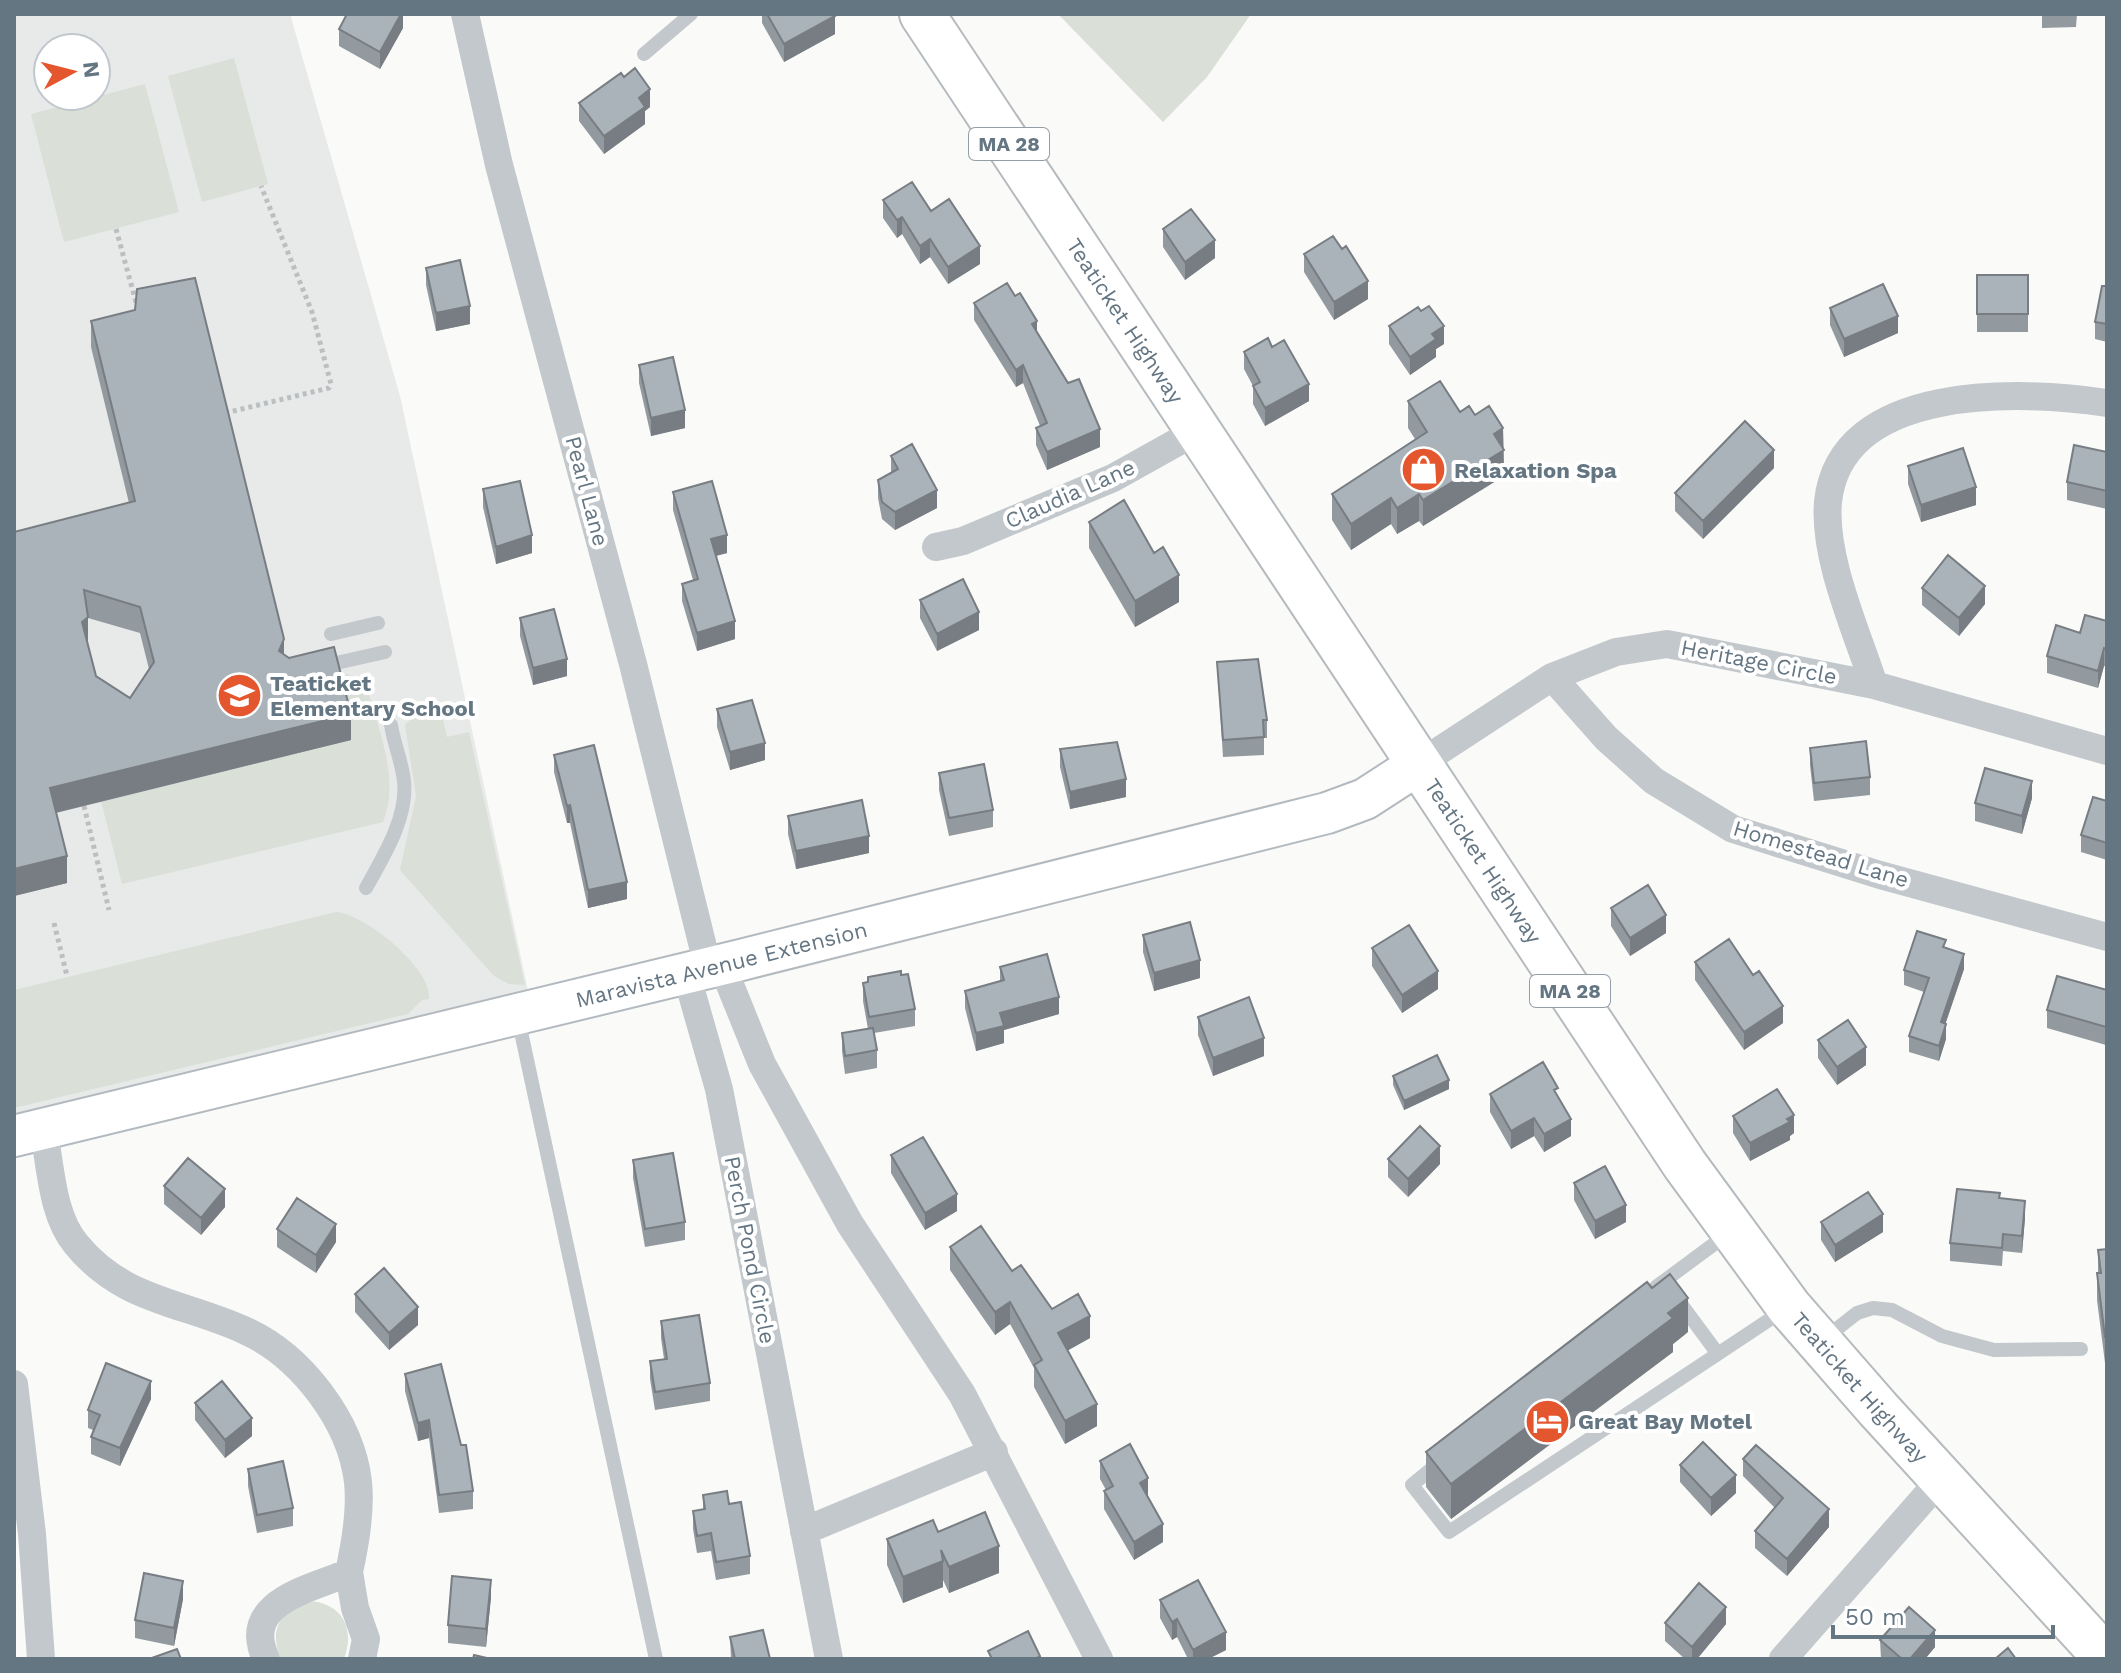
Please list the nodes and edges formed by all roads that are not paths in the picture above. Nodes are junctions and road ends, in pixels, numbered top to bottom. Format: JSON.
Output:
{"nodes":[{"id":1,"x":465,"y":14,"type":"edge"},
{"id":2,"x":691,"y":14,"type":"edge"},
{"id":3,"x":922,"y":14,"type":"edge"},
{"id":4,"x":644,"y":54,"type":"dead end"},
{"id":5,"x":2107,"y":403,"type":"edge"},
{"id":6,"x":1199,"y":430,"type":"junction"},
{"id":7,"x":936,"y":547,"type":"dead end"},
{"id":8,"x":378,"y":623,"type":"dead end"},
{"id":9,"x":331,"y":634,"type":"dead end"},
{"id":10,"x":385,"y":652,"type":"dead end"},
{"id":11,"x":301,"y":670,"type":"edge"},
{"id":12,"x":1552,"y":677,"type":"junction"},
{"id":13,"x":1874,"y":685,"type":"junction"},
{"id":14,"x":391,"y":725,"type":"dead end"},
{"id":15,"x":2107,"y":751,"type":"edge"},
{"id":16,"x":1419,"y":764,"type":"junction"},
{"id":17,"x":366,"y":888,"type":"dead end"},
{"id":18,"x":2107,"y":937,"type":"edge"},
{"id":19,"x":705,"y":968,"type":"junction"},
{"id":20,"x":517,"y":1014,"type":"junction"},
{"id":21,"x":28,"y":1132,"type":"edge"},
{"id":22,"x":1733,"y":1230,"type":"junction"},
{"id":23,"x":1664,"y":1280,"type":"junction"},
{"id":24,"x":1640,"y":1299,"type":"edge"},
{"id":25,"x":1789,"y":1307,"type":"junction"},
{"id":26,"x":1820,"y":1341,"type":"junction"},
{"id":27,"x":2081,"y":1349,"type":"dead end"},
{"id":28,"x":1718,"y":1354,"type":"junction"},
{"id":29,"x":14,"y":1384,"type":"edge"},
{"id":30,"x":994,"y":1452,"type":"junction"},
{"id":31,"x":1448,"y":1456,"type":"edge"},
{"id":32,"x":1942,"y":1478,"type":"junction"},
{"id":33,"x":804,"y":1531,"type":"junction"},
{"id":34,"x":349,"y":1572,"type":"junction"},
{"id":35,"x":41,"y":1659,"type":"edge"},
{"id":36,"x":266,"y":1659,"type":"edge"},
{"id":37,"x":362,"y":1659,"type":"edge"},
{"id":38,"x":656,"y":1659,"type":"edge"},
{"id":39,"x":829,"y":1659,"type":"edge"},
{"id":40,"x":1099,"y":1659,"type":"edge"},
{"id":41,"x":1783,"y":1659,"type":"edge"},
{"id":42,"x":2107,"y":1659,"type":"edge"}],
"edges":[{"from":1,"to":19,"type":"street","name":"Pearl Lane"},
{"from":2,"to":4,"type":"lane"},
{"from":3,"to":6,"type":"main road","name":"Teaticket Highway","number":"MA 28"},
{"from":5,"to":13,"type":"street","name":"Heritage Circle"},
{"from":6,"to":7,"type":"street","name":"Claudia Lane"},
{"from":6,"to":16,"type":"main road","name":"Teaticket Highway","number":"MA 28"},
{"from":8,"to":9,"type":"lane"},
{"from":10,"to":11,"type":"lane"},
{"from":12,"to":13,"type":"street","name":"Heritage Circle"},
{"from":12,"to":16,"type":"street"},
{"from":12,"to":18,"type":"street","name":"Homestead Lane"},
{"from":13,"to":15,"type":"street","name":"Heritage Circle"},
{"from":14,"to":17,"type":"lane"},
{"from":16,"to":19,"type":"main road","name":"Maravista Avenue Extension"},
{"from":16,"to":22,"type":"main road","name":"Teaticket Highway","number":"MA 28"},
{"from":19,"to":20,"type":"main road","name":"Maravista Avenue Extension"},
{"from":19,"to":30,"type":"street"},
{"from":19,"to":33,"type":"street","name":"Perch Pond Circle"},
{"from":20,"to":21,"type":"main road","name":"Maravista Avenue Extension"},
{"from":20,"to":38,"type":"lane"},
{"from":21,"to":34,"type":"street"},
{"from":22,"to":23,"type":"lane"},
{"from":22,"to":25,"type":"main road","name":"Teaticket Highway","number":"MA 28"},
{"from":23,"to":24,"type":"lane"},
{"from":23,"to":28,"type":"lane"},
{"from":25,"to":26,"type":"main road","name":"Teaticket Highway","number":"MA 28"},
{"from":25,"to":28,"type":"lane"},
{"from":26,"to":27,"type":"lane"},
{"from":26,"to":32,"type":"main road","name":"Teaticket Highway","number":"MA 28"},
{"from":28,"to":31,"type":"lane"},
{"from":29,"to":35,"type":"street"},
{"from":30,"to":33,"type":"street"},
{"from":30,"to":40,"type":"street"},
{"from":32,"to":41,"type":"street"},
{"from":32,"to":42,"type":"main road","name":"Teaticket Highway","number":"MA 28"},
{"from":33,"to":39,"type":"street","name":"Perch Pond Circle"},
{"from":34,"to":36,"type":"street"},
{"from":34,"to":37,"type":"street"}]}
